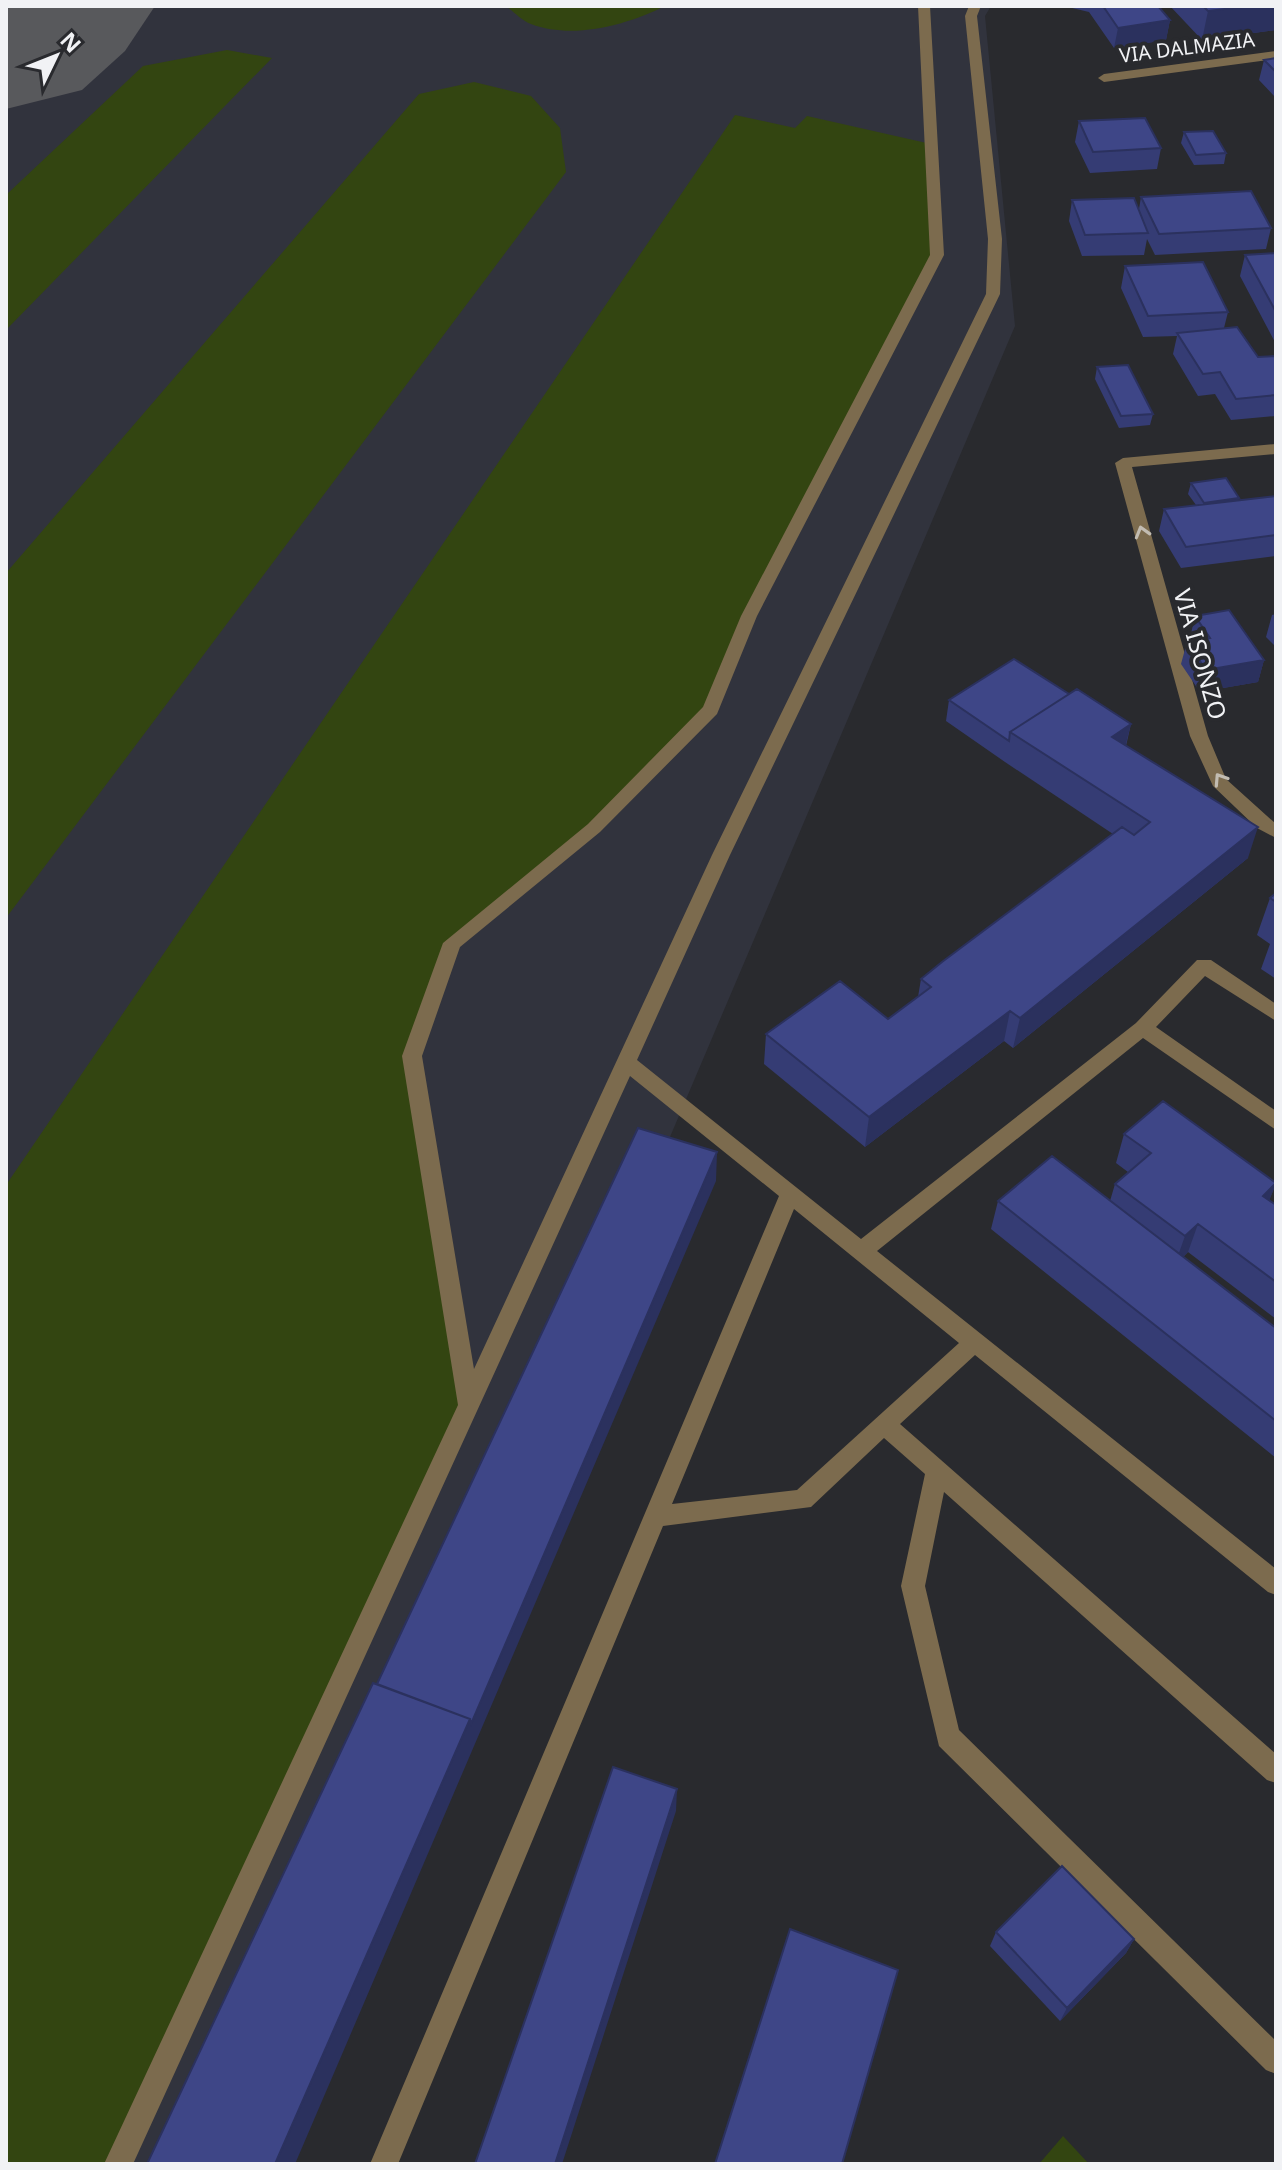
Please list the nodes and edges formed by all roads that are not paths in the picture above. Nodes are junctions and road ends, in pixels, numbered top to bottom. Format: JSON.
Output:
{"nodes":[{"id":1,"x":924,"y":6,"type":"edge"},
{"id":2,"x":975,"y":6,"type":"edge"},
{"id":3,"x":1276,"y":55,"type":"edge"},
{"id":4,"x":1104,"y":78,"type":"dead end"},
{"id":5,"x":1276,"y":449,"type":"edge"},
{"id":6,"x":1276,"y":832,"type":"edge"},
{"id":7,"x":1276,"y":1014,"type":"edge"},
{"id":8,"x":1143,"y":1028,"type":"junction"},
{"id":9,"x":626,"y":1062,"type":"junction"},
{"id":10,"x":1276,"y":1122,"type":"edge"},
{"id":11,"x":790,"y":1194,"type":"junction"},
{"id":12,"x":861,"y":1251,"type":"junction"},
{"id":13,"x":975,"y":1342,"type":"junction"},
{"id":14,"x":469,"y":1405,"type":"junction"},
{"id":15,"x":884,"y":1424,"type":"junction"},
{"id":16,"x":937,"y":1470,"type":"junction"},
{"id":17,"x":655,"y":1516,"type":"junction"},
{"id":18,"x":1276,"y":1584,"type":"edge"},
{"id":19,"x":1276,"y":1771,"type":"edge"},
{"id":20,"x":1276,"y":2060,"type":"edge"},
{"id":21,"x":118,"y":2164,"type":"edge"},
{"id":22,"x":384,"y":2164,"type":"edge"}],
"edges":[{"from":1,"to":14,"type":"street"},
{"from":2,"to":9,"type":"street"},
{"from":3,"to":4,"type":"street","name":"VIA DALMAZIA"},
{"from":6,"to":5,"type":"street","name":"VIA ISONZO","one_way":true},
{"from":7,"to":8,"type":"street"},
{"from":8,"to":10,"type":"street"},
{"from":8,"to":12,"type":"street"},
{"from":9,"to":11,"type":"street"},
{"from":9,"to":14,"type":"street"},
{"from":11,"to":12,"type":"street"},
{"from":11,"to":17,"type":"street"},
{"from":12,"to":13,"type":"street"},
{"from":13,"to":15,"type":"street"},
{"from":13,"to":18,"type":"street"},
{"from":14,"to":21,"type":"street"},
{"from":15,"to":16,"type":"street"},
{"from":15,"to":17,"type":"street"},
{"from":16,"to":19,"type":"street"},
{"from":16,"to":20,"type":"street"},
{"from":17,"to":22,"type":"street"}]}
